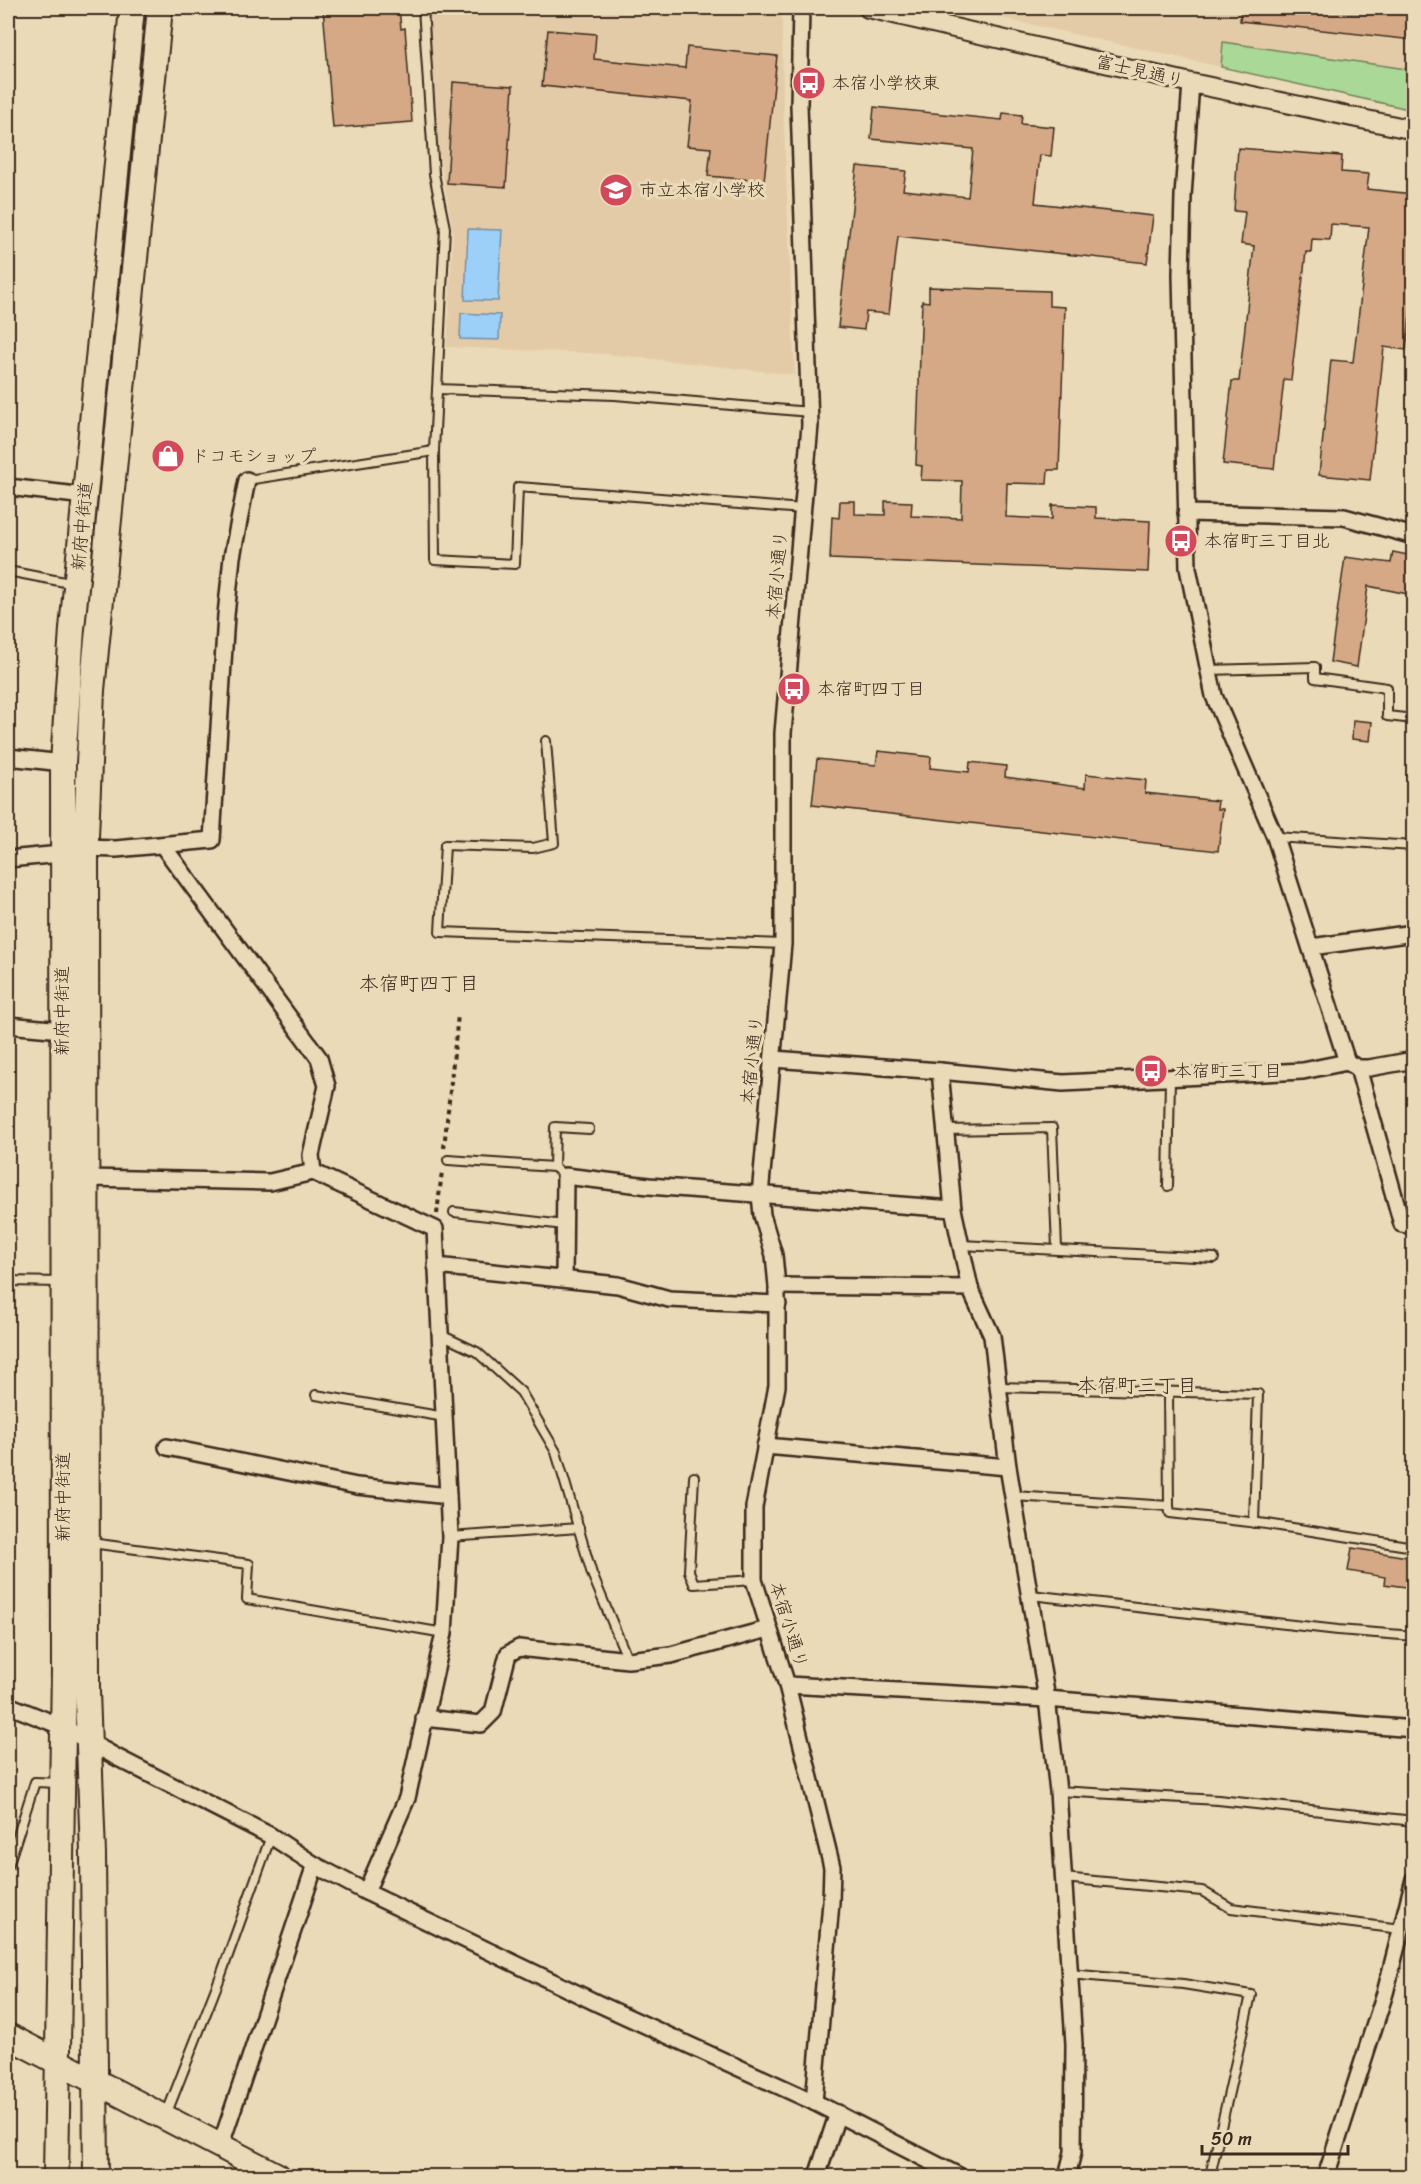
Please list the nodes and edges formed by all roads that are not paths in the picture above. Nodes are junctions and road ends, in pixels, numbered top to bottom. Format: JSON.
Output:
{"nodes":[{"id":1,"x":132,"y":8,"type":"edge"},
{"id":2,"x":160,"y":8,"type":"edge"},
{"id":3,"x":423,"y":8,"type":"edge"},
{"id":4,"x":801,"y":8,"type":"edge"},
{"id":5,"x":868,"y":8,"type":"edge"},
{"id":6,"x":1191,"y":83,"type":"junction"},
{"id":7,"x":1413,"y":130,"type":"edge"},
{"id":8,"x":437,"y":389,"type":"junction"},
{"id":9,"x":810,"y":412,"type":"junction"},
{"id":10,"x":434,"y":451,"type":"junction"},
{"id":11,"x":247,"y":480,"type":"joint"},
{"id":12,"x":8,"y":487,"type":"edge"},
{"id":13,"x":85,"y":496,"type":"junction"},
{"id":14,"x":802,"y":509,"type":"junction"},
{"id":15,"x":1186,"y":513,"type":"junction"},
{"id":16,"x":1413,"y":536,"type":"edge"},
{"id":17,"x":8,"y":571,"type":"edge"},
{"id":18,"x":76,"y":584,"type":"junction"},
{"id":19,"x":1208,"y":670,"type":"junction"},
{"id":20,"x":1413,"y":719,"type":"edge"},
{"id":21,"x":546,"y":741,"type":"dead end"},
{"id":22,"x":8,"y":757,"type":"edge"},
{"id":23,"x":63,"y":763,"type":"junction"},
{"id":24,"x":1275,"y":837,"type":"junction"},
{"id":25,"x":164,"y":846,"type":"junction"},
{"id":26,"x":1413,"y":846,"type":"edge"},
{"id":27,"x":86,"y":848,"type":"junction"},
{"id":28,"x":61,"y":854,"type":"junction"},
{"id":29,"x":8,"y":859,"type":"edge"},
{"id":30,"x":1413,"y":933,"type":"edge"},
{"id":31,"x":783,"y":944,"type":"junction"},
{"id":32,"x":1311,"y":947,"type":"junction"},
{"id":33,"x":8,"y":1025,"type":"edge"},
{"id":34,"x":62,"y":1030,"type":"junction"},
{"id":35,"x":773,"y":1059,"type":"junction"},
{"id":36,"x":1413,"y":1060,"type":"edge"},
{"id":37,"x":1353,"y":1065,"type":"junction"},
{"id":38,"x":940,"y":1071,"type":"junction"},
{"id":39,"x":1170,"y":1077,"type":"junction"},
{"id":40,"x":589,"y":1129,"type":"dead end"},
{"id":41,"x":945,"y":1130,"type":"junction"},
{"id":42,"x":446,"y":1158,"type":"road end"},
{"id":43,"x":313,"y":1172,"type":"junction"},
{"id":44,"x":559,"y":1172,"type":"junction"},
{"id":45,"x":87,"y":1178,"type":"junction"},
{"id":46,"x":1168,"y":1186,"type":"dead end"},
{"id":47,"x":760,"y":1195,"type":"junction"},
{"id":48,"x":953,"y":1209,"type":"junction"},
{"id":49,"x":454,"y":1212,"type":"dead end"},
{"id":50,"x":564,"y":1225,"type":"junction"},
{"id":51,"x":1413,"y":1226,"type":"edge"},
{"id":52,"x":961,"y":1245,"type":"junction"},
{"id":53,"x":1057,"y":1248,"type":"junction"},
{"id":54,"x":1214,"y":1258,"type":"dead end"},
{"id":55,"x":436,"y":1266,"type":"junction"},
{"id":56,"x":564,"y":1278,"type":"junction"},
{"id":57,"x":8,"y":1281,"type":"edge"},
{"id":58,"x":62,"y":1282,"type":"junction"},
{"id":59,"x":777,"y":1286,"type":"junction"},
{"id":60,"x":970,"y":1288,"type":"junction"},
{"id":61,"x":778,"y":1304,"type":"junction"},
{"id":62,"x":441,"y":1335,"type":"junction"},
{"id":63,"x":1000,"y":1387,"type":"junction"},
{"id":64,"x":1168,"y":1392,"type":"junction"},
{"id":65,"x":316,"y":1395,"type":"dead end"},
{"id":66,"x":446,"y":1417,"type":"junction"},
{"id":67,"x":765,"y":1446,"type":"junction"},
{"id":68,"x":167,"y":1447,"type":"dead end"},
{"id":69,"x":1008,"y":1467,"type":"junction"},
{"id":70,"x":694,"y":1477,"type":"dead end"},
{"id":71,"x":1014,"y":1496,"type":"junction"},
{"id":72,"x":448,"y":1497,"type":"junction"},
{"id":73,"x":1169,"y":1506,"type":"junction"},
{"id":74,"x":1254,"y":1523,"type":"junction"},
{"id":75,"x":579,"y":1528,"type":"junction"},
{"id":76,"x":450,"y":1537,"type":"junction"},
{"id":77,"x":88,"y":1543,"type":"junction"},
{"id":78,"x":1413,"y":1547,"type":"edge"},
{"id":79,"x":754,"y":1580,"type":"junction"},
{"id":80,"x":1031,"y":1595,"type":"junction"},
{"id":81,"x":768,"y":1629,"type":"junction"},
{"id":82,"x":444,"y":1633,"type":"junction"},
{"id":83,"x":1413,"y":1636,"type":"edge"},
{"id":84,"x":628,"y":1660,"type":"junction"},
{"id":85,"x":787,"y":1685,"type":"junction"},
{"id":86,"x":1047,"y":1699,"type":"junction"},
{"id":87,"x":8,"y":1705,"type":"edge"},
{"id":88,"x":424,"y":1718,"type":"junction"},
{"id":89,"x":63,"y":1727,"type":"junction"},
{"id":90,"x":1413,"y":1729,"type":"edge"},
{"id":91,"x":89,"y":1742,"type":"junction"},
{"id":92,"x":62,"y":1783,"type":"junction"},
{"id":93,"x":1058,"y":1791,"type":"junction"},
{"id":94,"x":1413,"y":1821,"type":"edge"},
{"id":95,"x":271,"y":1836,"type":"junction"},
{"id":96,"x":315,"y":1865,"type":"junction"},
{"id":97,"x":8,"y":1866,"type":"edge"},
{"id":98,"x":1063,"y":1878,"type":"junction"},
{"id":99,"x":1413,"y":1879,"type":"edge"},
{"id":100,"x":366,"y":1892,"type":"junction"},
{"id":101,"x":1406,"y":1921,"type":"edge"},
{"id":102,"x":1070,"y":1974,"type":"junction"},
{"id":103,"x":8,"y":2036,"type":"edge"},
{"id":104,"x":57,"y":2063,"type":"junction"},
{"id":105,"x":94,"y":2081,"type":"junction"},
{"id":106,"x":814,"y":2102,"type":"junction"},
{"id":107,"x":838,"y":2113,"type":"junction"},
{"id":108,"x":161,"y":2117,"type":"junction"},
{"id":109,"x":220,"y":2147,"type":"junction"},
{"id":110,"x":56,"y":2176,"type":"edge"},
{"id":111,"x":96,"y":2176,"type":"edge"},
{"id":112,"x":278,"y":2176,"type":"edge"},
{"id":113,"x":817,"y":2176,"type":"edge"},
{"id":114,"x":959,"y":2176,"type":"edge"},
{"id":115,"x":1067,"y":2176,"type":"edge"},
{"id":116,"x":1210,"y":2176,"type":"edge"},
{"id":117,"x":1326,"y":2176,"type":"edge"}],
"edges":[{"from":1,"to":13,"type":"main road","name":"新府中街道"},
{"from":2,"to":27,"type":"main road","name":"新府中街道"},
{"from":3,"to":8,"type":"lane"},
{"from":4,"to":9,"type":"street","name":"本宿小通り"},
{"from":5,"to":6,"type":"street","name":"富士見通り"},
{"from":6,"to":7,"type":"street","name":"富士見通り"},
{"from":6,"to":15,"type":"street"},
{"from":8,"to":9,"type":"lane"},
{"from":8,"to":10,"type":"lane"},
{"from":9,"to":14,"type":"street","name":"本宿小通り"},
{"from":10,"to":11,"type":"lane"},
{"from":10,"to":14,"type":"lane"},
{"from":11,"to":25,"type":"street"},
{"from":12,"to":13,"type":"street"},
{"from":13,"to":18,"type":"main road","name":"新府中街道"},
{"from":14,"to":31,"type":"street","name":"本宿小通り"},
{"from":15,"to":16,"type":"street"},
{"from":15,"to":19,"type":"street"},
{"from":17,"to":18,"type":"lane"},
{"from":18,"to":23,"type":"main road","name":"新府中街道"},
{"from":19,"to":20,"type":"lane"},
{"from":19,"to":24,"type":"street"},
{"from":21,"to":31,"type":"lane"},
{"from":22,"to":23,"type":"street"},
{"from":23,"to":28,"type":"main road","name":"新府中街道"},
{"from":24,"to":26,"type":"lane"},
{"from":24,"to":32,"type":"street"},
{"from":25,"to":27,"type":"street"},
{"from":25,"to":43,"type":"street"},
{"from":27,"to":28,"type":"street"},
{"from":27,"to":45,"type":"main road","name":"新府中街道"},
{"from":28,"to":29,"type":"street"},
{"from":28,"to":34,"type":"main road","name":"新府中街道"},
{"from":30,"to":32,"type":"street"},
{"from":31,"to":35,"type":"street","name":"本宿小通り"},
{"from":32,"to":37,"type":"street"},
{"from":33,"to":34,"type":"street"},
{"from":34,"to":58,"type":"main road","name":"新府中街道"},
{"from":35,"to":38,"type":"street"},
{"from":35,"to":47,"type":"street","name":"本宿小通り"},
{"from":36,"to":37,"type":"street"},
{"from":37,"to":39,"type":"street"},
{"from":37,"to":51,"type":"street"},
{"from":38,"to":39,"type":"street"},
{"from":38,"to":41,"type":"street"},
{"from":39,"to":46,"type":"lane"},
{"from":40,"to":44,"type":"lane"},
{"from":41,"to":48,"type":"street"},
{"from":41,"to":53,"type":"lane"},
{"from":42,"to":44,"type":"lane"},
{"from":43,"to":45,"type":"street"},
{"from":43,"to":55,"type":"street"},
{"from":44,"to":47,"type":"street"},
{"from":44,"to":50,"type":"street"},
{"from":45,"to":77,"type":"main road","name":"新府中街道"},
{"from":47,"to":48,"type":"street"},
{"from":47,"to":59,"type":"street","name":"本宿小通り"},
{"from":48,"to":52,"type":"street"},
{"from":49,"to":50,"type":"lane"},
{"from":50,"to":56,"type":"street"},
{"from":52,"to":53,"type":"lane"},
{"from":52,"to":60,"type":"street"},
{"from":53,"to":54,"type":"lane"},
{"from":55,"to":56,"type":"street"},
{"from":55,"to":62,"type":"street"},
{"from":56,"to":61,"type":"street"},
{"from":57,"to":58,"type":"lane"},
{"from":58,"to":89,"type":"main road","name":"新府中街道"},
{"from":59,"to":60,"type":"street"},
{"from":59,"to":61,"type":"street","name":"本宿小通り"},
{"from":60,"to":63,"type":"street"},
{"from":61,"to":67,"type":"street","name":"本宿小通り"},
{"from":62,"to":66,"type":"street"},
{"from":62,"to":75,"type":"lane"},
{"from":63,"to":64,"type":"lane"},
{"from":63,"to":69,"type":"street"},
{"from":64,"to":73,"type":"lane"},
{"from":64,"to":74,"type":"lane"},
{"from":65,"to":66,"type":"lane"},
{"from":66,"to":72,"type":"street"},
{"from":67,"to":69,"type":"street"},
{"from":67,"to":79,"type":"street","name":"本宿小通り"},
{"from":68,"to":72,"type":"street"},
{"from":69,"to":71,"type":"street"},
{"from":70,"to":79,"type":"lane"},
{"from":71,"to":73,"type":"lane"},
{"from":71,"to":80,"type":"street"},
{"from":72,"to":76,"type":"street"},
{"from":73,"to":74,"type":"lane"},
{"from":74,"to":78,"type":"lane"},
{"from":75,"to":76,"type":"lane"},
{"from":75,"to":84,"type":"lane"},
{"from":76,"to":82,"type":"street"},
{"from":77,"to":82,"type":"lane"},
{"from":77,"to":91,"type":"main road","name":"新府中街道"},
{"from":79,"to":81,"type":"street","name":"本宿小通り"},
{"from":80,"to":83,"type":"lane"},
{"from":80,"to":86,"type":"street"},
{"from":81,"to":84,"type":"street"},
{"from":81,"to":85,"type":"street","name":"本宿小通り"},
{"from":82,"to":88,"type":"street"},
{"from":84,"to":88,"type":"street"},
{"from":85,"to":86,"type":"street"},
{"from":85,"to":106,"type":"street","name":"本宿小通り"},
{"from":86,"to":90,"type":"street"},
{"from":86,"to":93,"type":"street"},
{"from":87,"to":89,"type":"street"},
{"from":88,"to":100,"type":"street"},
{"from":89,"to":91,"type":"street"},
{"from":89,"to":92,"type":"main road","name":"新府中街道"},
{"from":91,"to":95,"type":"street"},
{"from":91,"to":105,"type":"main road","name":"新府中街道"},
{"from":92,"to":97,"type":"lane"},
{"from":92,"to":104,"type":"main road","name":"新府中街道"},
{"from":93,"to":94,"type":"lane"},
{"from":93,"to":98,"type":"street"},
{"from":95,"to":96,"type":"street"},
{"from":95,"to":108,"type":"lane"},
{"from":96,"to":100,"type":"street"},
{"from":96,"to":109,"type":"street"},
{"from":98,"to":101,"type":"lane"},
{"from":98,"to":102,"type":"street"},
{"from":99,"to":101,"type":"street"},
{"from":100,"to":106,"type":"street"},
{"from":101,"to":117,"type":"street"},
{"from":102,"to":115,"type":"street"},
{"from":102,"to":116,"type":"lane"},
{"from":103,"to":104,"type":"main road"},
{"from":104,"to":105,"type":"main road"},
{"from":104,"to":110,"type":"main road","name":"新府中街道"},
{"from":105,"to":108,"type":"main road"},
{"from":105,"to":111,"type":"main road","name":"新府中街道"},
{"from":106,"to":107,"type":"street"},
{"from":107,"to":113,"type":"street"},
{"from":107,"to":114,"type":"street"},
{"from":108,"to":109,"type":"main road"},
{"from":109,"to":112,"type":"main road"}]}
